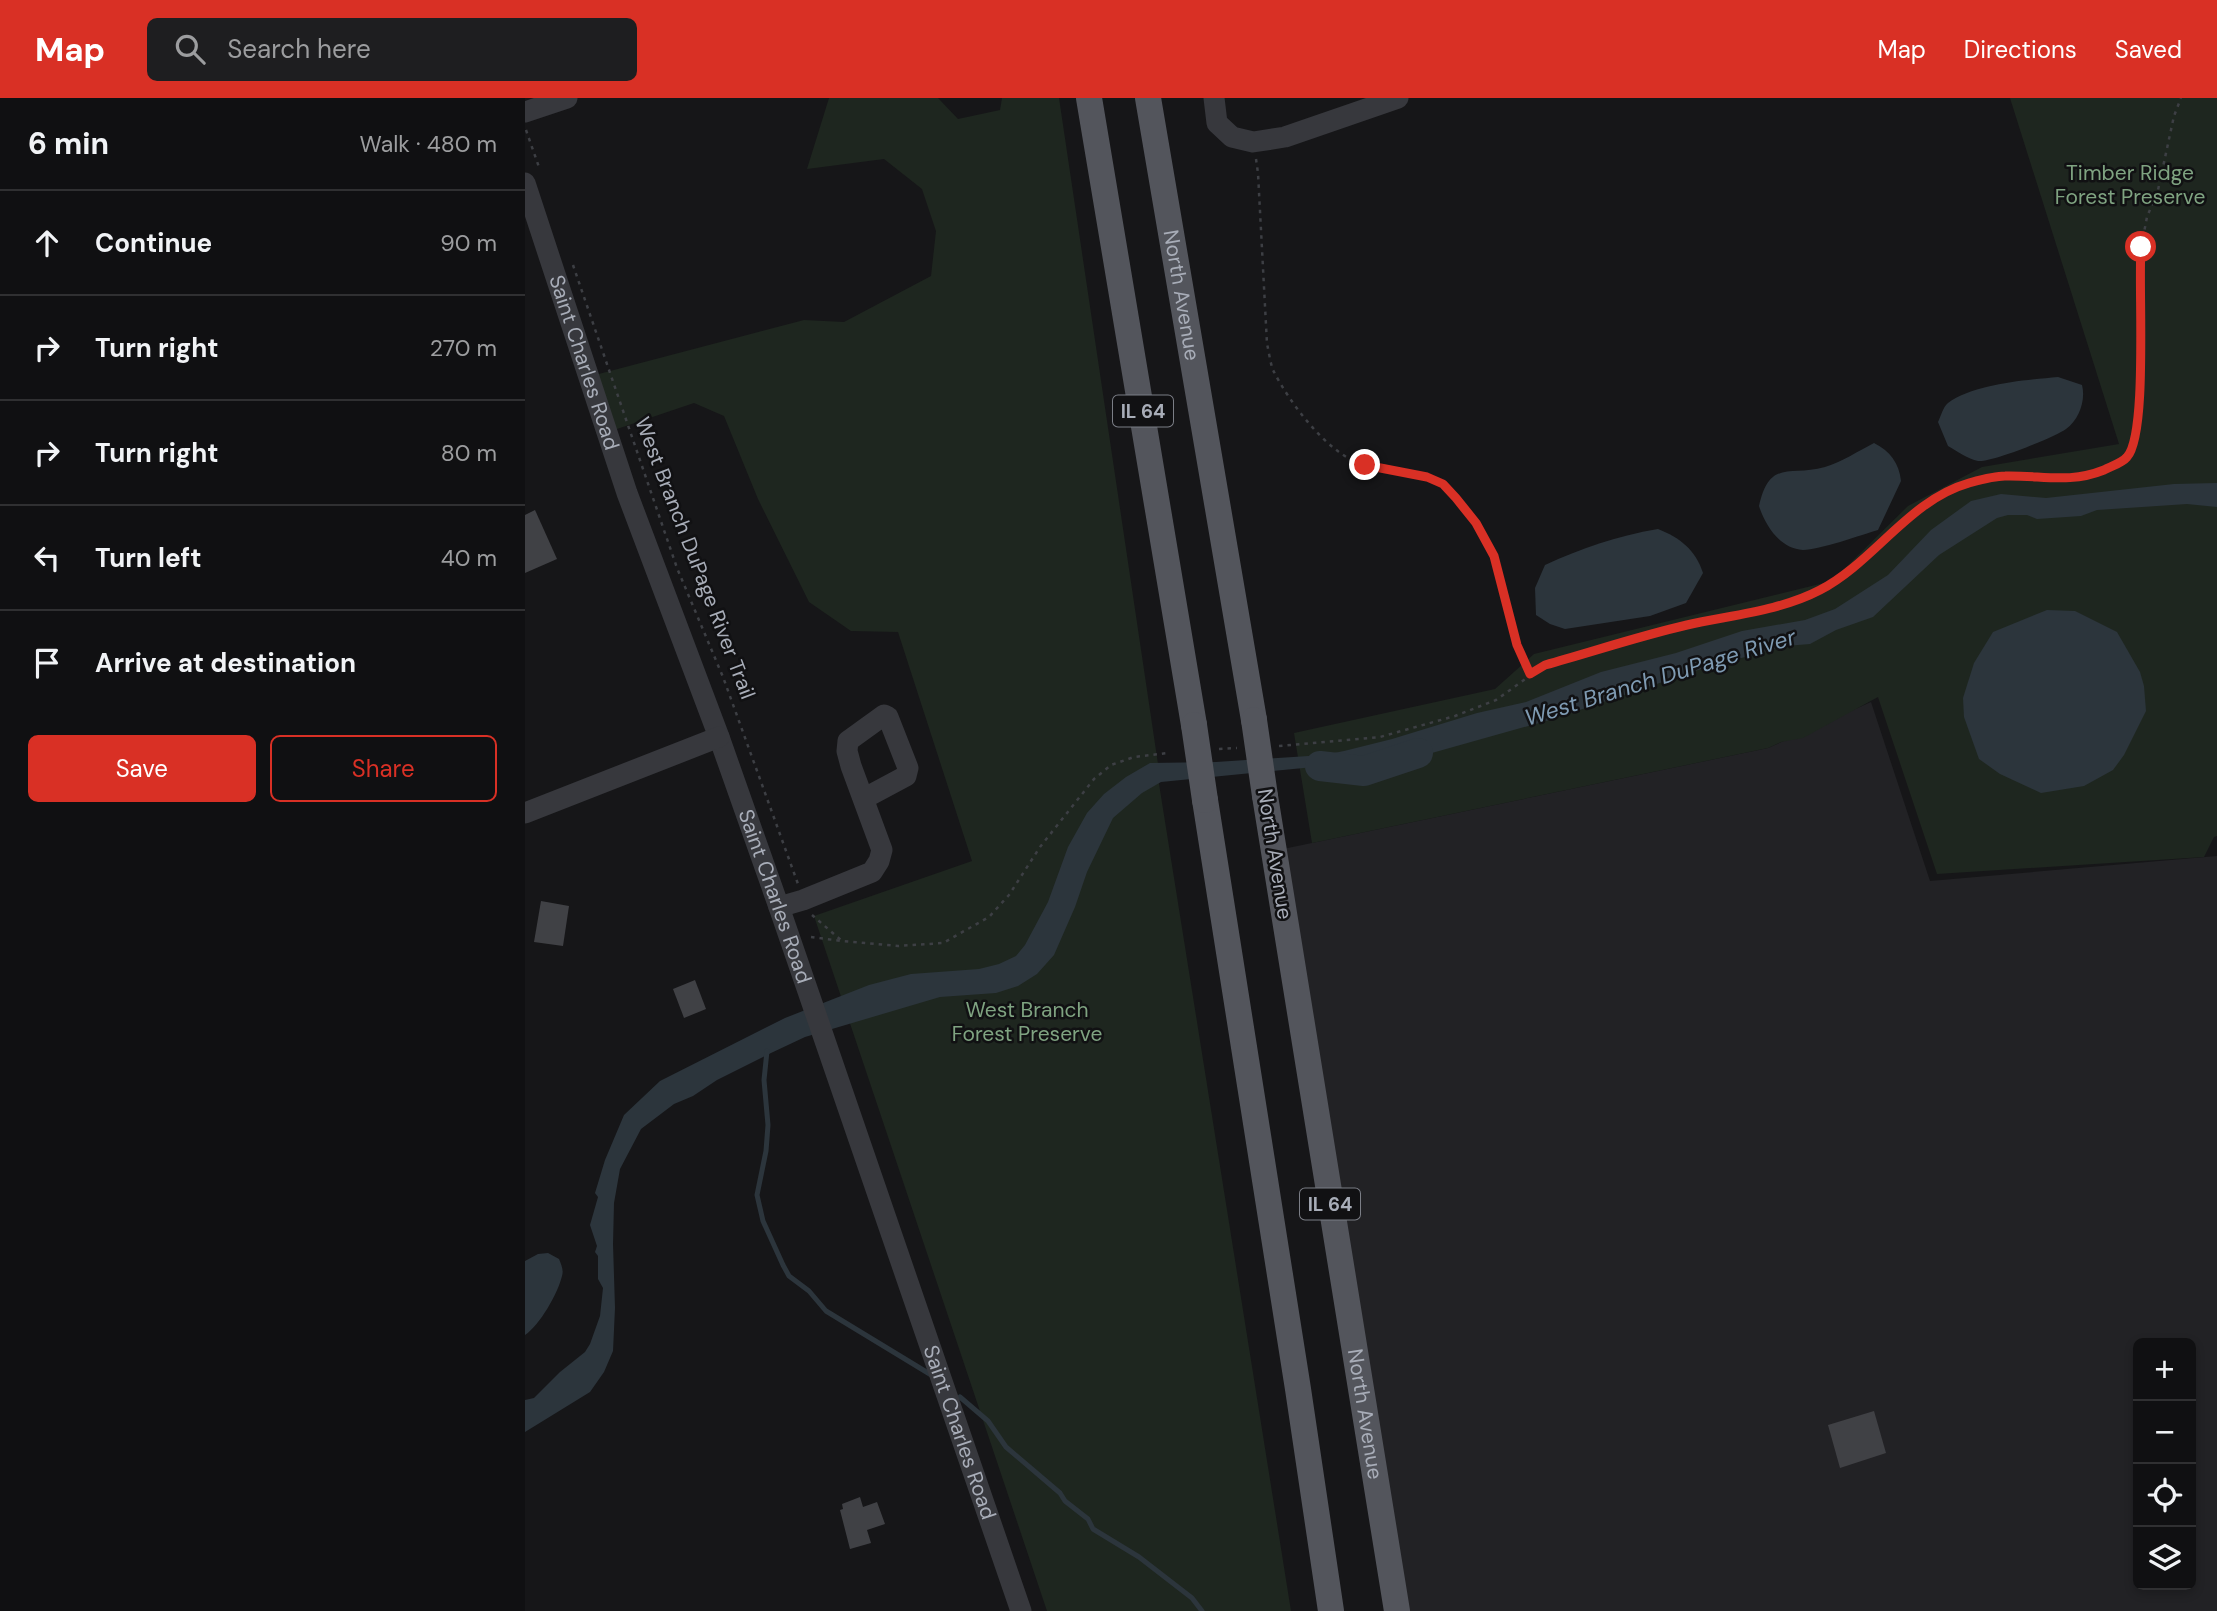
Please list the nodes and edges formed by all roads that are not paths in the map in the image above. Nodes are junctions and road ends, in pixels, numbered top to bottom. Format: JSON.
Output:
{"nodes":[{"id":1,"x":567,"y":98,"type":"edge"},
{"id":2,"x":1089,"y":98,"type":"edge"},
{"id":3,"x":1148,"y":98,"type":"edge"},
{"id":4,"x":1214,"y":98,"type":"edge"},
{"id":5,"x":1398,"y":98,"type":"edge"},
{"id":6,"x":526,"y":122,"type":"edge"},
{"id":7,"x":534,"y":180,"type":"edge"},
{"id":8,"x":719,"y":737,"type":"junction"},
{"id":9,"x":863,"y":799,"type":"dead end"},
{"id":10,"x":525,"y":813,"type":"edge"},
{"id":11,"x":779,"y":906,"type":"junction"},
{"id":12,"x":1021,"y":1611,"type":"edge"},
{"id":13,"x":1331,"y":1611,"type":"edge"},
{"id":14,"x":1397,"y":1611,"type":"edge"}],
"edges":[{"from":1,"to":6,"type":"street"},
{"from":2,"to":13,"type":"main road","number":"IL 64","bridge":true},
{"from":3,"to":14,"type":"main road","name":"North Avenue","number":"IL 64","bridge":true},
{"from":4,"to":5,"type":"street"},
{"from":7,"to":8,"type":"street","name":"Saint Charles Road"},
{"from":8,"to":10,"type":"street"},
{"from":8,"to":11,"type":"street","name":"Saint Charles Road"},
{"from":9,"to":11,"type":"street"},
{"from":11,"to":12,"type":"street","name":"Saint Charles Road"}]}
